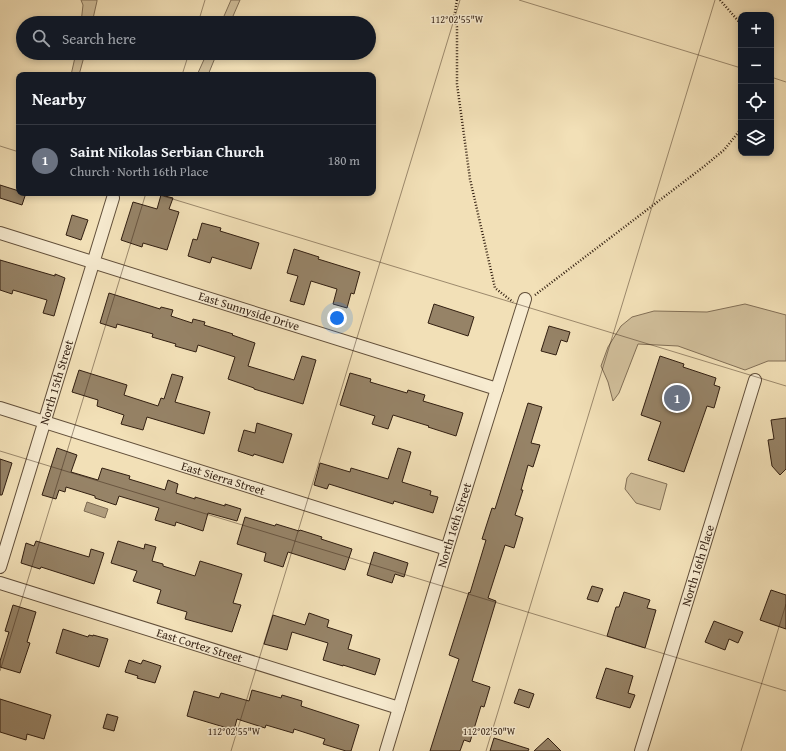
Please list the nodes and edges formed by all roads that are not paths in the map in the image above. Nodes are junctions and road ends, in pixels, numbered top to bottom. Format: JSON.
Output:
{"nodes":[{"id":1,"x":113,"y":198,"type":"dead end"},
{"id":2,"x":0,"y":232,"type":"edge"},
{"id":3,"x":93,"y":262,"type":"junction"},
{"id":4,"x":524,"y":305,"type":"road end"},
{"id":5,"x":755,"y":380,"type":"dead end"},
{"id":6,"x":497,"y":389,"type":"junction"},
{"id":7,"x":0,"y":408,"type":"edge"},
{"id":8,"x":44,"y":422,"type":"junction"},
{"id":9,"x":447,"y":549,"type":"junction"},
{"id":10,"x":0,"y":567,"type":"edge"},
{"id":11,"x":0,"y":583,"type":"edge"},
{"id":12,"x":398,"y":708,"type":"junction"},
{"id":13,"x":386,"y":751,"type":"edge"},
{"id":14,"x":641,"y":751,"type":"edge"}],
"edges":[{"from":1,"to":3,"type":"street","name":"North 15th Street"},
{"from":2,"to":3,"type":"street","name":"East Sunnyside Drive"},
{"from":3,"to":6,"type":"street","name":"East Sunnyside Drive"},
{"from":3,"to":8,"type":"street","name":"North 15th Street"},
{"from":4,"to":6,"type":"street","name":"North 16th Street"},
{"from":5,"to":14,"type":"street","name":"North 16th Place"},
{"from":6,"to":9,"type":"street","name":"North 16th Street"},
{"from":7,"to":8,"type":"street","name":"East Sierra Street"},
{"from":8,"to":9,"type":"street","name":"East Sierra Street"},
{"from":8,"to":10,"type":"street","name":"North 15th Street"},
{"from":9,"to":12,"type":"street","name":"North 16th Street"},
{"from":11,"to":12,"type":"street","name":"East Cortez Street"},
{"from":12,"to":13,"type":"street","name":"North 16th Street"}]}
